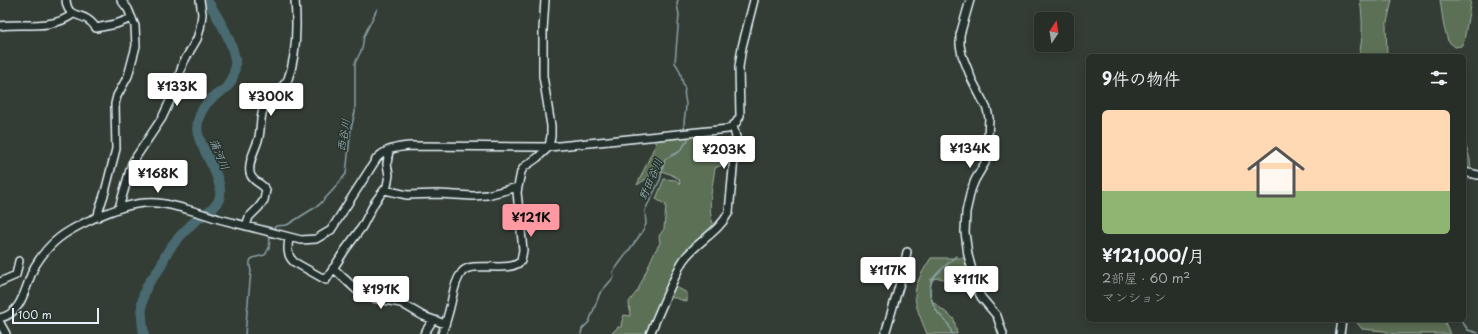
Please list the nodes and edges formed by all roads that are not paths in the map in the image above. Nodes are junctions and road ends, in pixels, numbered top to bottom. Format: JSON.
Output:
{"nodes":[{"id":1,"x":66,"y":0,"type":"edge"},
{"id":2,"x":121,"y":0,"type":"edge"},
{"id":3,"x":200,"y":0,"type":"edge"},
{"id":4,"x":295,"y":0,"type":"edge"},
{"id":5,"x":545,"y":0,"type":"edge"},
{"id":6,"x":754,"y":0,"type":"edge"},
{"id":7,"x":970,"y":0,"type":"edge"},
{"id":8,"x":73,"y":14,"type":"junction"},
{"id":9,"x":132,"y":18,"type":"junction"},
{"id":10,"x":0,"y":26,"type":"edge"},
{"id":11,"x":733,"y":126,"type":"junction"},
{"id":12,"x":549,"y":147,"type":"junction"},
{"id":13,"x":388,"y":150,"type":"junction"},
{"id":14,"x":1466,"y":173,"type":"edge"},
{"id":15,"x":1478,"y":176,"type":"edge"},
{"id":16,"x":518,"y":187,"type":"junction"},
{"id":17,"x":385,"y":190,"type":"junction"},
{"id":18,"x":119,"y":208,"type":"junction"},
{"id":19,"x":98,"y":217,"type":"junction"},
{"id":20,"x":246,"y":226,"type":"junction"},
{"id":21,"x":289,"y":237,"type":"junction"},
{"id":22,"x":907,"y":252,"type":"dead end"},
{"id":23,"x":19,"y":261,"type":"dead end"},
{"id":24,"x":333,"y":268,"type":"junction"},
{"id":25,"x":16,"y":275,"type":"junction"},
{"id":26,"x":30,"y":279,"type":"junction"},
{"id":27,"x":0,"y":282,"type":"edge"},
{"id":28,"x":0,"y":318,"type":"edge"},
{"id":29,"x":433,"y":320,"type":"junction"},
{"id":30,"x":1342,"y":322,"type":"edge"},
{"id":31,"x":0,"y":323,"type":"edge"},
{"id":32,"x":445,"y":324,"type":"junction"},
{"id":33,"x":6,"y":334,"type":"edge"},
{"id":34,"x":424,"y":334,"type":"edge"},
{"id":35,"x":442,"y":334,"type":"edge"},
{"id":36,"x":650,"y":334,"type":"edge"},
{"id":37,"x":885,"y":334,"type":"edge"},
{"id":38,"x":1004,"y":334,"type":"edge"},
{"id":39,"x":1340,"y":334,"type":"edge"}],
"edges":[{"from":1,"to":8,"type":"street"},
{"from":2,"to":9,"type":"street"},
{"from":3,"to":18,"type":"street"},
{"from":4,"to":20,"type":"street"},
{"from":5,"to":12,"type":"street"},
{"from":6,"to":11,"type":"street"},
{"from":7,"to":38,"type":"street"},
{"from":8,"to":9,"type":"street"},
{"from":8,"to":10,"type":"street"},
{"from":9,"to":19,"type":"street"},
{"from":11,"to":12,"type":"street"},
{"from":11,"to":36,"type":"street"},
{"from":12,"to":13,"type":"street"},
{"from":12,"to":16,"type":"street"},
{"from":13,"to":17,"type":"street"},
{"from":13,"to":21,"type":"street"},
{"from":14,"to":15,"type":"street"},
{"from":16,"to":17,"type":"street"},
{"from":16,"to":32,"type":"street"},
{"from":17,"to":24,"type":"street"},
{"from":18,"to":19,"type":"street"},
{"from":18,"to":20,"type":"street"},
{"from":19,"to":26,"type":"street"},
{"from":20,"to":21,"type":"street"},
{"from":21,"to":24,"type":"street"},
{"from":22,"to":37,"type":"street"},
{"from":23,"to":25,"type":"street"},
{"from":24,"to":29,"type":"street"},
{"from":25,"to":26,"type":"street"},
{"from":25,"to":27,"type":"street"},
{"from":26,"to":28,"type":"street"},
{"from":29,"to":32,"type":"street"},
{"from":29,"to":34,"type":"street"},
{"from":30,"to":39,"type":"street"},
{"from":31,"to":33,"type":"street"},
{"from":32,"to":35,"type":"street"}]}
